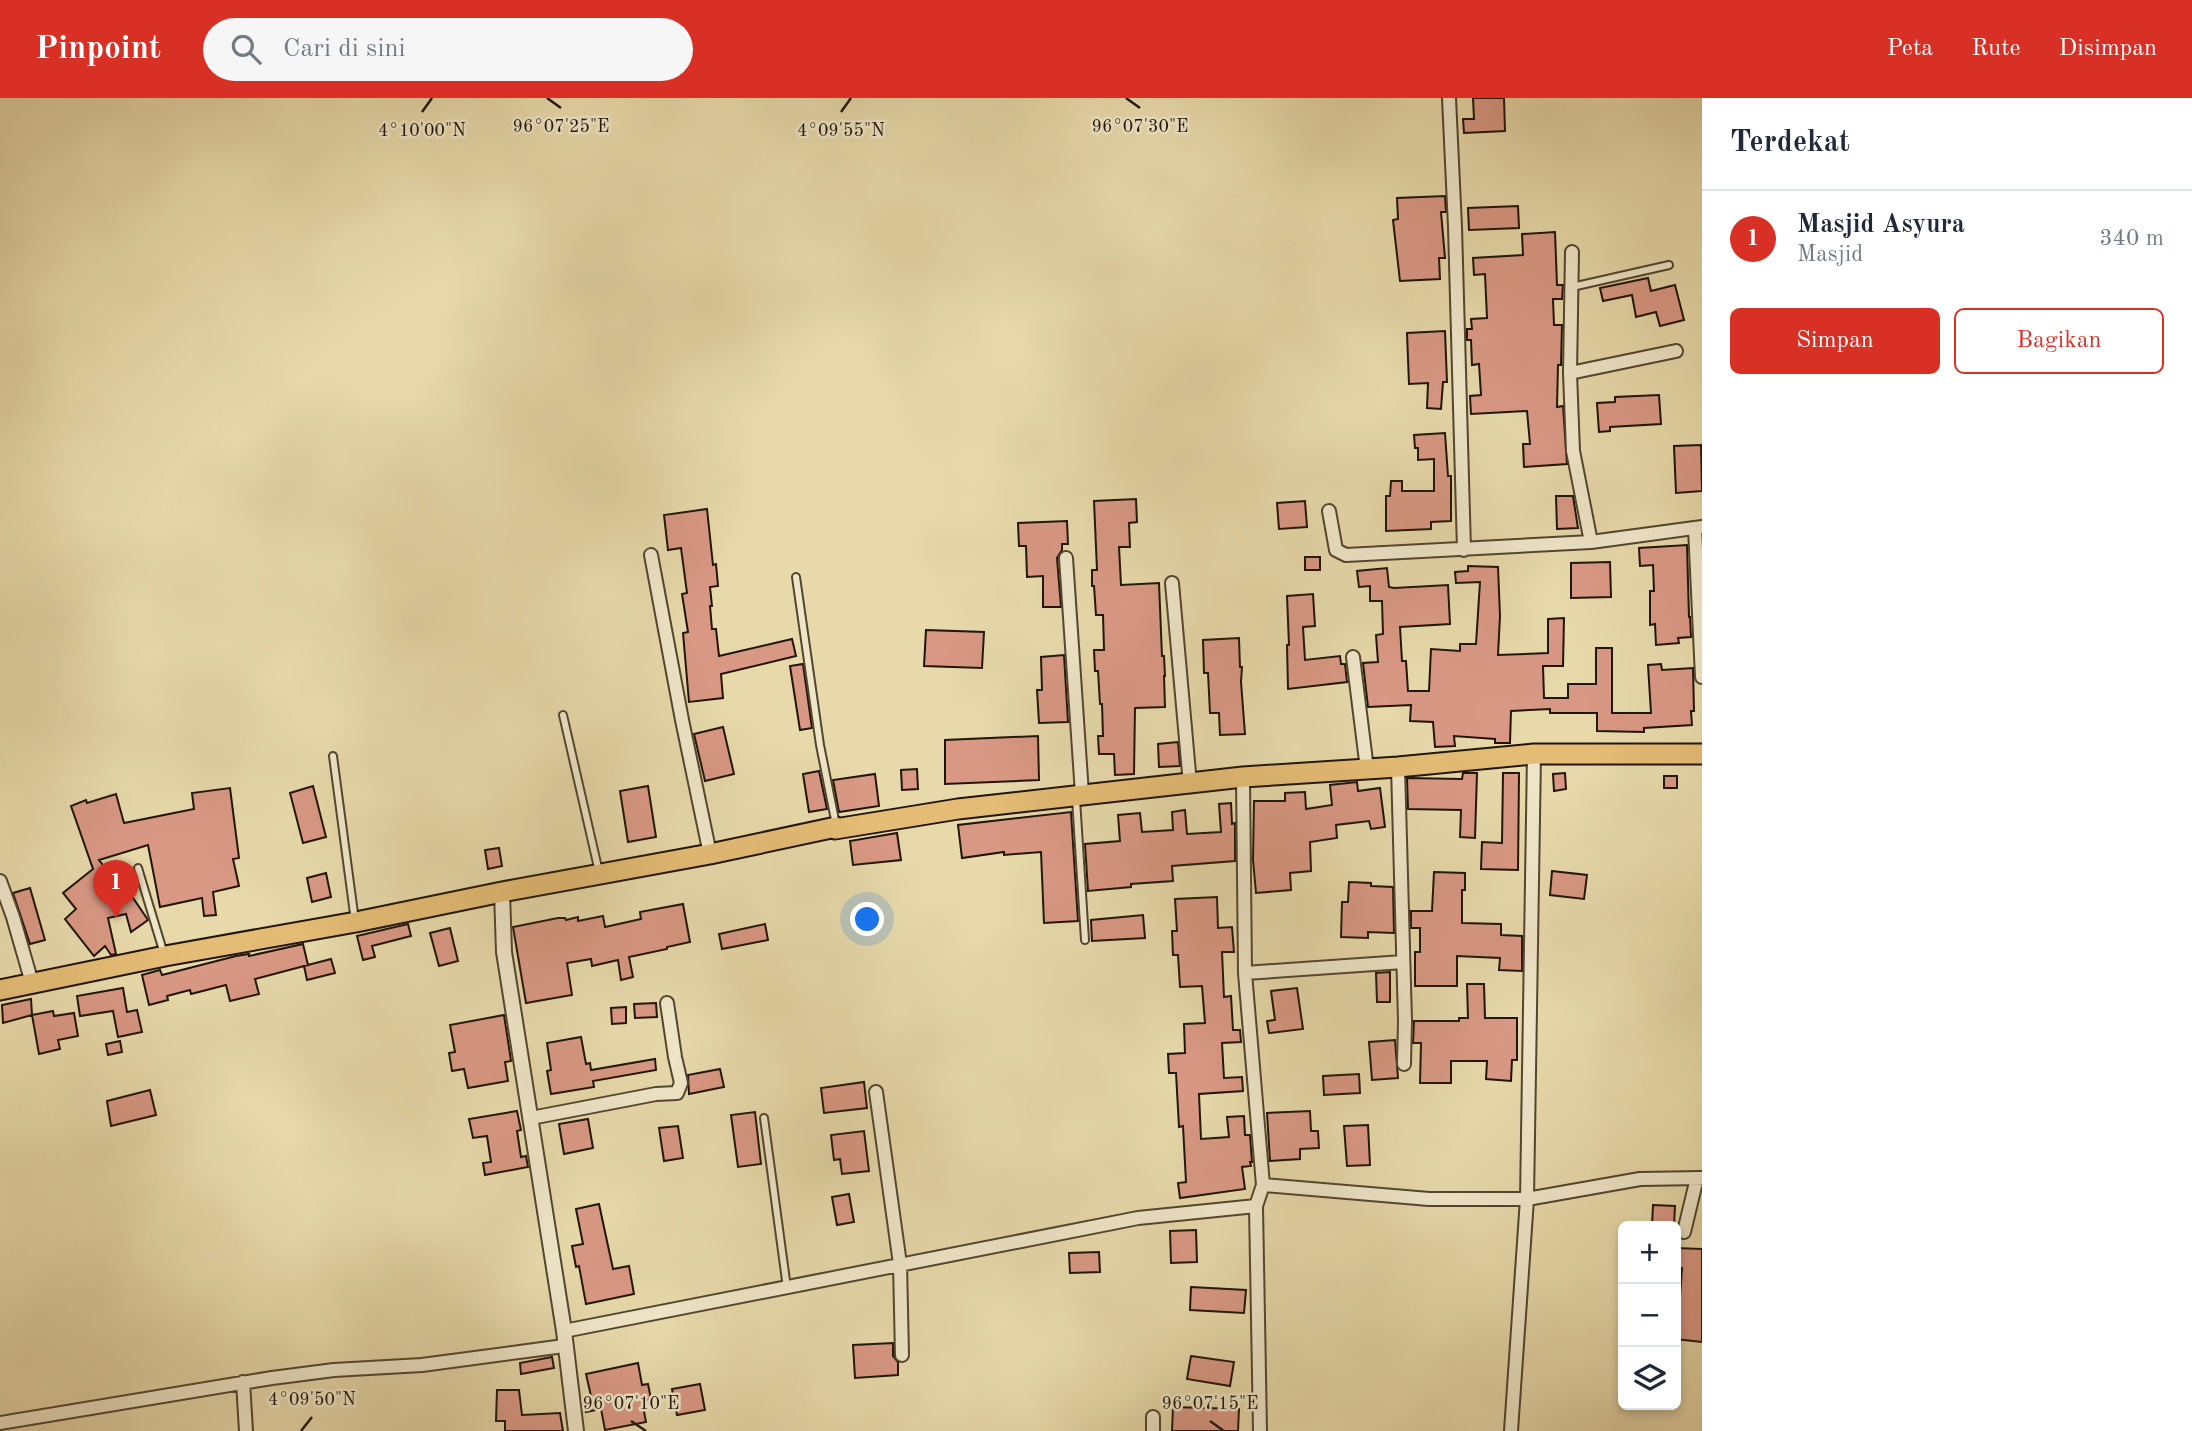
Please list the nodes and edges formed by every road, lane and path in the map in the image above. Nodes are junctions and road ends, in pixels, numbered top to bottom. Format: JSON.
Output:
{"nodes":[{"id":1,"x":1449,"y":98,"type":"edge"},
{"id":2,"x":1572,"y":252,"type":"dead end"},
{"id":3,"x":1669,"y":265,"type":"dead end"},
{"id":4,"x":1572,"y":286,"type":"junction"},
{"id":5,"x":1676,"y":351,"type":"dead end"},
{"id":6,"x":1570,"y":373,"type":"junction"},
{"id":7,"x":1329,"y":511,"type":"dead end"},
{"id":8,"x":1699,"y":528,"type":"edge"},
{"id":9,"x":1591,"y":542,"type":"junction"},
{"id":10,"x":1464,"y":550,"type":"junction"},
{"id":11,"x":652,"y":555,"type":"dead end"},
{"id":12,"x":1066,"y":558,"type":"dead end"},
{"id":13,"x":796,"y":577,"type":"dead end"},
{"id":14,"x":1172,"y":583,"type":"dead end"},
{"id":15,"x":1353,"y":657,"type":"dead end"},
{"id":16,"x":1702,"y":677,"type":"edge"},
{"id":17,"x":563,"y":715,"type":"dead end"},
{"id":18,"x":1534,"y":754,"type":"junction"},
{"id":19,"x":1702,"y":754,"type":"edge"},
{"id":20,"x":333,"y":756,"type":"dead end"},
{"id":21,"x":1398,"y":767,"type":"junction"},
{"id":22,"x":1367,"y":769,"type":"junction"},
{"id":23,"x":1243,"y":777,"type":"junction"},
{"id":24,"x":1190,"y":784,"type":"junction"},
{"id":25,"x":1079,"y":795,"type":"junction"},
{"id":26,"x":836,"y":827,"type":"junction"},
{"id":27,"x":710,"y":854,"type":"junction"},
{"id":28,"x":138,"y":868,"type":"dead end"},
{"id":29,"x":599,"y":873,"type":"junction"},
{"id":30,"x":0,"y":881,"type":"edge"},
{"id":31,"x":502,"y":892,"type":"junction"},
{"id":32,"x":355,"y":922,"type":"junction"},
{"id":33,"x":1085,"y":940,"type":"dead end"},
{"id":34,"x":165,"y":956,"type":"junction"},
{"id":35,"x":1403,"y":962,"type":"junction"},
{"id":36,"x":1245,"y":973,"type":"junction"},
{"id":37,"x":32,"y":983,"type":"junction"},
{"id":38,"x":0,"y":990,"type":"edge"},
{"id":39,"x":667,"y":1003,"type":"dead end"},
{"id":40,"x":1404,"y":1064,"type":"dead end"},
{"id":41,"x":876,"y":1092,"type":"dead end"},
{"id":42,"x":531,"y":1118,"type":"junction"},
{"id":43,"x":764,"y":1118,"type":"dead end"},
{"id":44,"x":1700,"y":1178,"type":"edge"},
{"id":45,"x":1263,"y":1185,"type":"junction"},
{"id":46,"x":1527,"y":1199,"type":"junction"},
{"id":47,"x":1256,"y":1206,"type":"junction"},
{"id":48,"x":1684,"y":1232,"type":"dead end"},
{"id":49,"x":900,"y":1264,"type":"junction"},
{"id":50,"x":787,"y":1288,"type":"junction"},
{"id":51,"x":564,"y":1339,"type":"junction"},
{"id":52,"x":902,"y":1355,"type":"dead end"},
{"id":53,"x":247,"y":1382,"type":"junction"},
{"id":54,"x":0,"y":1423,"type":"edge"},
{"id":55,"x":246,"y":1431,"type":"edge"},
{"id":56,"x":576,"y":1431,"type":"edge"},
{"id":57,"x":1260,"y":1431,"type":"edge"},
{"id":58,"x":1511,"y":1431,"type":"edge"}],
"edges":[{"from":1,"to":10,"type":"street"},
{"from":2,"to":4,"type":"street"},
{"from":3,"to":4,"type":"lane"},
{"from":4,"to":6,"type":"street"},
{"from":5,"to":6,"type":"street"},
{"from":6,"to":9,"type":"street"},
{"from":7,"to":10,"type":"street"},
{"from":8,"to":9,"type":"street"},
{"from":8,"to":16,"type":"street"},
{"from":9,"to":10,"type":"street"},
{"from":11,"to":27,"type":"street"},
{"from":12,"to":25,"type":"street"},
{"from":13,"to":26,"type":"lane"},
{"from":14,"to":24,"type":"street"},
{"from":15,"to":22,"type":"street"},
{"from":17,"to":29,"type":"lane"},
{"from":18,"to":19,"type":"highway"},
{"from":18,"to":21,"type":"highway"},
{"from":18,"to":46,"type":"street"},
{"from":20,"to":32,"type":"lane"},
{"from":21,"to":22,"type":"highway"},
{"from":21,"to":35,"type":"street"},
{"from":22,"to":23,"type":"highway"},
{"from":23,"to":24,"type":"highway"},
{"from":23,"to":36,"type":"street"},
{"from":24,"to":25,"type":"highway"},
{"from":25,"to":26,"type":"highway"},
{"from":25,"to":33,"type":"lane"},
{"from":26,"to":27,"type":"highway"},
{"from":27,"to":29,"type":"highway"},
{"from":28,"to":34,"type":"lane"},
{"from":29,"to":31,"type":"highway"},
{"from":30,"to":37,"type":"street"},
{"from":31,"to":32,"type":"highway"},
{"from":31,"to":42,"type":"street"},
{"from":32,"to":34,"type":"highway"},
{"from":34,"to":37,"type":"highway"},
{"from":35,"to":36,"type":"street"},
{"from":35,"to":40,"type":"street"},
{"from":36,"to":45,"type":"street"},
{"from":37,"to":38,"type":"highway"},
{"from":39,"to":42,"type":"street"},
{"from":41,"to":49,"type":"street"},
{"from":42,"to":51,"type":"street"},
{"from":43,"to":50,"type":"lane"},
{"from":44,"to":46,"type":"street"},
{"from":44,"to":48,"type":"street"},
{"from":45,"to":46,"type":"street"},
{"from":45,"to":47,"type":"street"},
{"from":46,"to":58,"type":"street"},
{"from":47,"to":49,"type":"street"},
{"from":47,"to":57,"type":"street"},
{"from":49,"to":50,"type":"street"},
{"from":49,"to":52,"type":"street"},
{"from":50,"to":51,"type":"street"},
{"from":51,"to":53,"type":"street"},
{"from":51,"to":56,"type":"street"},
{"from":53,"to":54,"type":"street"},
{"from":53,"to":55,"type":"street"}]}
